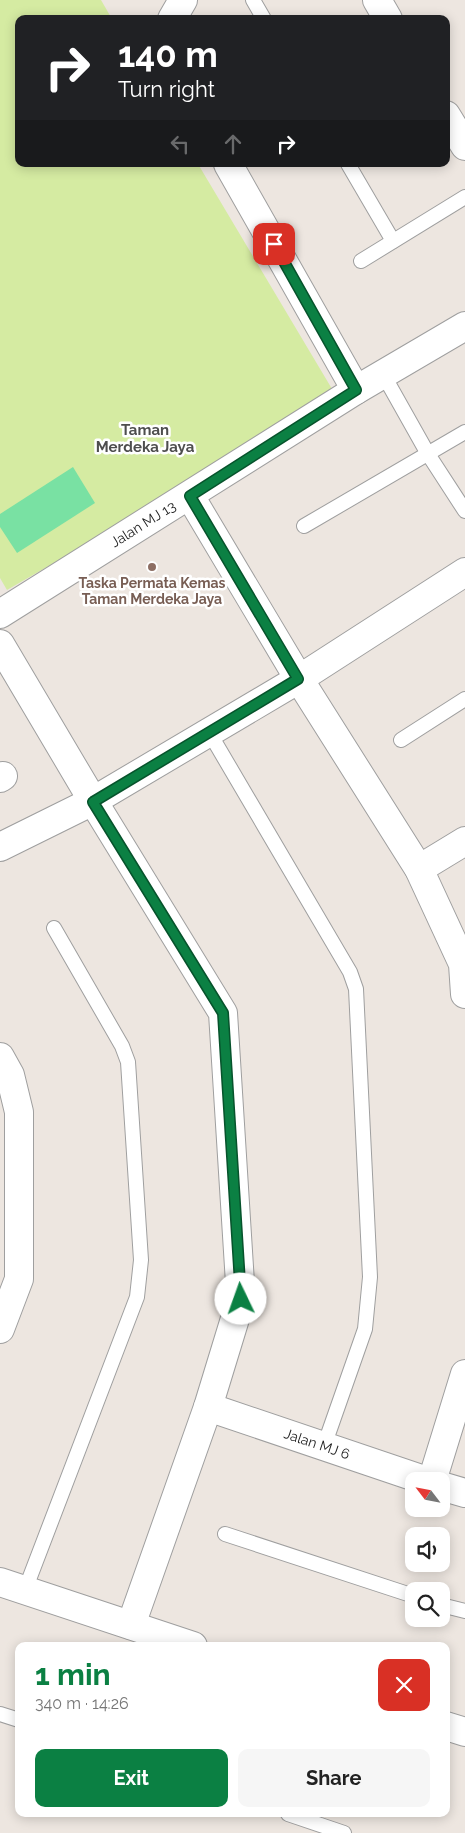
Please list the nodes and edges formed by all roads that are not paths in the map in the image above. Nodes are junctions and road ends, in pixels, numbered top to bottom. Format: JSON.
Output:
{"nodes":[{"id":1,"x":183,"y":0,"type":"edge"},
{"id":2,"x":253,"y":0,"type":"edge"},
{"id":3,"x":377,"y":0,"type":"edge"},
{"id":4,"x":174,"y":15,"type":"edge"},
{"id":5,"x":262,"y":15,"type":"edge"},
{"id":6,"x":386,"y":15,"type":"edge"},
{"id":7,"x":450,"y":122,"type":"edge"},
{"id":8,"x":465,"y":146,"type":"edge"},
{"id":9,"x":230,"y":167,"type":"edge"},
{"id":10,"x":350,"y":167,"type":"edge"},
{"id":11,"x":465,"y":198,"type":"edge"},
{"id":12,"x":393,"y":241,"type":"junction"},
{"id":13,"x":362,"y":261,"type":"dead end"},
{"id":14,"x":465,"y":326,"type":"edge"},
{"id":15,"x":383,"y":374,"type":"junction"},
{"id":16,"x":356,"y":390,"type":"junction"},
{"id":17,"x":465,"y":432,"type":"edge"},
{"id":18,"x":428,"y":454,"type":"junction"},
{"id":19,"x":190,"y":496,"type":"junction"},
{"id":20,"x":465,"y":511,"type":"edge"},
{"id":21,"x":304,"y":526,"type":"dead end"},
{"id":22,"x":465,"y":572,"type":"edge"},
{"id":23,"x":0,"y":614,"type":"edge"},
{"id":24,"x":0,"y":644,"type":"edge"},
{"id":25,"x":298,"y":679,"type":"junction"},
{"id":26,"x":465,"y":699,"type":"edge"},
{"id":27,"x":209,"y":732,"type":"junction"},
{"id":28,"x":401,"y":740,"type":"dead end"},
{"id":29,"x":93,"y":802,"type":"junction"},
{"id":30,"x":465,"y":841,"type":"edge"},
{"id":31,"x":0,"y":847,"type":"edge"},
{"id":32,"x":419,"y":869,"type":"junction"},
{"id":33,"x":54,"y":928,"type":"dead end"},
{"id":34,"x":465,"y":994,"type":"edge"},
{"id":35,"x":0,"y":1057,"type":"edge"},
{"id":36,"x":0,"y":1330,"type":"edge"},
{"id":37,"x":465,"y":1374,"type":"edge"},
{"id":38,"x":208,"y":1407,"type":"junction"},
{"id":39,"x":324,"y":1446,"type":"junction"},
{"id":40,"x":435,"y":1472,"type":"edge"},
{"id":41,"x":405,"y":1474,"type":"edge"},
{"id":42,"x":450,"y":1489,"type":"edge"},
{"id":43,"x":465,"y":1493,"type":"edge"},
{"id":44,"x":225,"y":1534,"type":"dead end"},
{"id":45,"x":12,"y":1586,"type":"edge"},
{"id":46,"x":405,"y":1593,"type":"edge"},
{"id":47,"x":450,"y":1607,"type":"edge"},
{"id":48,"x":465,"y":1610,"type":"edge"},
{"id":49,"x":132,"y":1625,"type":"junction"},
{"id":50,"x":181,"y":1642,"type":"edge"},
{"id":51,"x":0,"y":1714,"type":"edge"},
{"id":52,"x":15,"y":1719,"type":"edge"},
{"id":53,"x":450,"y":1727,"type":"edge"},
{"id":54,"x":465,"y":1732,"type":"edge"},
{"id":55,"x":297,"y":1817,"type":"edge"},
{"id":56,"x":344,"y":1833,"type":"edge"}],
"edges":[{"from":1,"to":4,"type":"street"},
{"from":2,"to":5,"type":"lane"},
{"from":3,"to":6,"type":"street"},
{"from":7,"to":8,"type":"street"},
{"from":9,"to":16,"type":"street"},
{"from":10,"to":12,"type":"lane"},
{"from":11,"to":12,"type":"lane"},
{"from":12,"to":13,"type":"lane"},
{"from":14,"to":15,"type":"street","name":"Jalan MJ 13"},
{"from":15,"to":16,"type":"street","name":"Jalan MJ 13"},
{"from":15,"to":18,"type":"lane"},
{"from":16,"to":19,"type":"street","name":"Jalan MJ 13"},
{"from":17,"to":18,"type":"lane"},
{"from":18,"to":20,"type":"lane"},
{"from":18,"to":21,"type":"lane"},
{"from":19,"to":23,"type":"street","name":"Jalan MJ 13"},
{"from":19,"to":25,"type":"street"},
{"from":22,"to":25,"type":"street"},
{"from":24,"to":29,"type":"street"},
{"from":25,"to":27,"type":"street"},
{"from":25,"to":32,"type":"street"},
{"from":26,"to":28,"type":"lane"},
{"from":27,"to":29,"type":"street"},
{"from":27,"to":39,"type":"lane"},
{"from":29,"to":31,"type":"street"},
{"from":29,"to":38,"type":"street"},
{"from":30,"to":32,"type":"street"},
{"from":32,"to":34,"type":"street"},
{"from":33,"to":45,"type":"lane"},
{"from":35,"to":36,"type":"street"},
{"from":37,"to":40,"type":"street"},
{"from":38,"to":39,"type":"street","name":"Jalan MJ 6"},
{"from":38,"to":49,"type":"street"},
{"from":39,"to":41,"type":"street","name":"Jalan MJ 6"},
{"from":42,"to":43,"type":"street"},
{"from":44,"to":46,"type":"lane"},
{"from":45,"to":49,"type":"street"},
{"from":47,"to":48,"type":"lane"},
{"from":49,"to":50,"type":"street"},
{"from":51,"to":52,"type":"lane"},
{"from":53,"to":54,"type":"street"},
{"from":55,"to":56,"type":"lane"}]}
